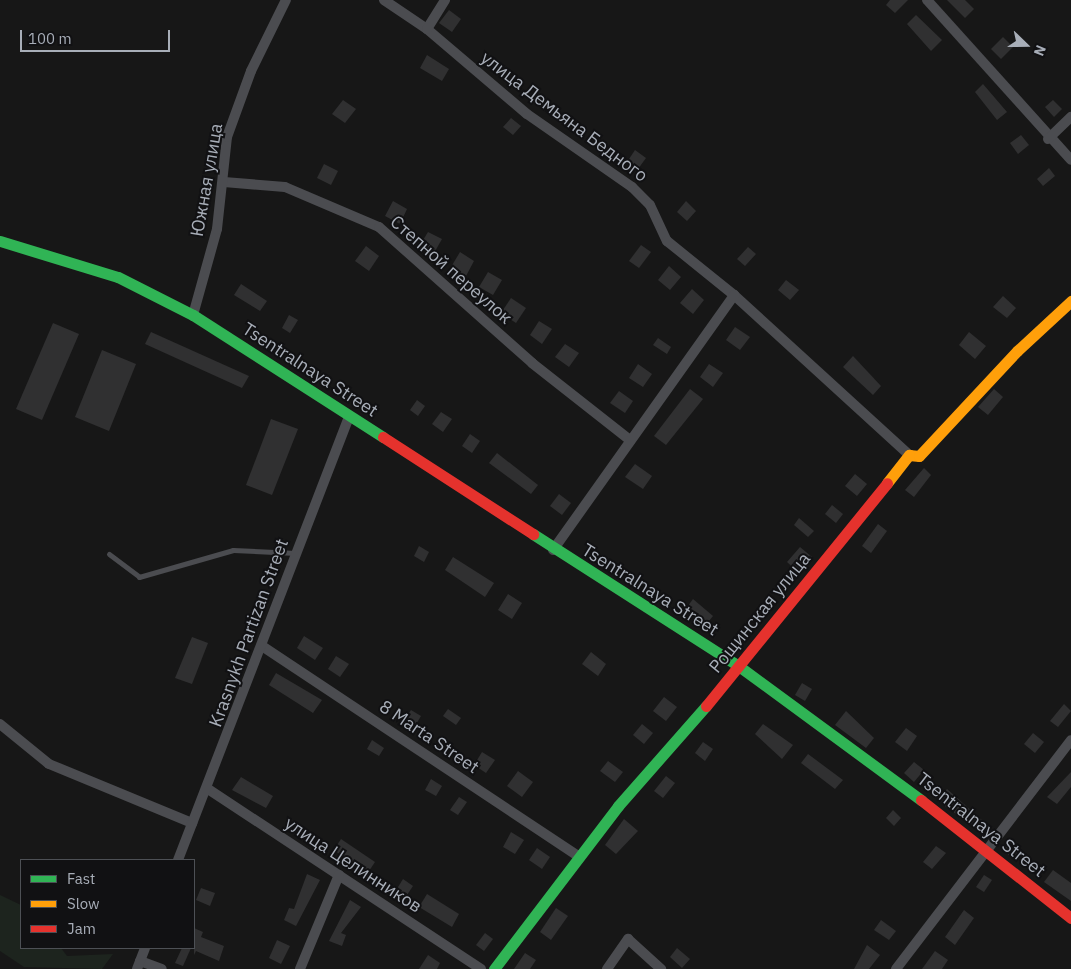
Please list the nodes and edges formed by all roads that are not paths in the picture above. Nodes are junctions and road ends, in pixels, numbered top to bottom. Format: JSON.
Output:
{"nodes":[{"id":1,"x":286,"y":0,"type":"edge"},
{"id":2,"x":384,"y":0,"type":"edge"},
{"id":3,"x":445,"y":0,"type":"edge"},
{"id":4,"x":927,"y":0,"type":"edge"},
{"id":5,"x":427,"y":29,"type":"junction"},
{"id":6,"x":1071,"y":116,"type":"edge"},
{"id":7,"x":1048,"y":139,"type":"junction"},
{"id":8,"x":1071,"y":160,"type":"edge"},
{"id":9,"x":224,"y":182,"type":"junction"},
{"id":10,"x":0,"y":241,"type":"edge"},
{"id":11,"x":734,"y":295,"type":"junction"},
{"id":12,"x":1071,"y":301,"type":"edge"},
{"id":13,"x":193,"y":315,"type":"junction"},
{"id":14,"x":349,"y":416,"type":"junction"},
{"id":15,"x":630,"y":440,"type":"junction"},
{"id":16,"x":909,"y":455,"type":"junction"},
{"id":17,"x":552,"y":550,"type":"junction"},
{"id":18,"x":296,"y":553,"type":"junction"},
{"id":19,"x":108,"y":554,"type":"dead end"},
{"id":20,"x":262,"y":646,"type":"junction"},
{"id":21,"x":740,"y":667,"type":"junction"},
{"id":22,"x":0,"y":724,"type":"edge"},
{"id":23,"x":1071,"y":740,"type":"edge"},
{"id":24,"x":208,"y":789,"type":"junction"},
{"id":25,"x":192,"y":823,"type":"junction"},
{"id":26,"x":986,"y":847,"type":"junction"},
{"id":27,"x":578,"y":856,"type":"junction"},
{"id":28,"x":178,"y":859,"type":"edge"},
{"id":29,"x":339,"y":875,"type":"junction"},
{"id":30,"x":1071,"y":918,"type":"edge"},
{"id":31,"x":145,"y":949,"type":"edge"},
{"id":32,"x":139,"y":965,"type":"edge"},
{"id":33,"x":162,"y":969,"type":"edge"},
{"id":34,"x":300,"y":969,"type":"edge"},
{"id":35,"x":480,"y":969,"type":"edge"},
{"id":36,"x":494,"y":969,"type":"edge"},
{"id":37,"x":607,"y":969,"type":"edge"},
{"id":38,"x":661,"y":969,"type":"edge"},
{"id":39,"x":896,"y":969,"type":"edge"}],
"edges":[{"from":1,"to":9,"type":"street","name":"Южная улица"},
{"from":2,"to":5,"type":"street","name":"улица Демьяна Бедного"},
{"from":3,"to":5,"type":"street"},
{"from":4,"to":7,"type":"street"},
{"from":5,"to":11,"type":"street","name":"улица Демьяна Бедного"},
{"from":6,"to":7,"type":"street"},
{"from":7,"to":8,"type":"street"},
{"from":9,"to":13,"type":"street","name":"Южная улица"},
{"from":9,"to":15,"type":"street","name":"Степной переулок"},
{"from":10,"to":13,"type":"street","name":"Tsentralnaya Street"},
{"from":11,"to":15,"type":"street"},
{"from":11,"to":16,"type":"street","name":"улица Демьяна Бедного"},
{"from":12,"to":16,"type":"street","name":"Рощинская улица"},
{"from":13,"to":14,"type":"street","name":"Tsentralnaya Street"},
{"from":14,"to":17,"type":"street","name":"Tsentralnaya Street"},
{"from":14,"to":18,"type":"street","name":"Krasnykh Partizan Street"},
{"from":15,"to":17,"type":"street"},
{"from":16,"to":21,"type":"street","name":"Рощинская улица"},
{"from":17,"to":21,"type":"street","name":"Tsentralnaya Street"},
{"from":18,"to":19,"type":"lane"},
{"from":18,"to":20,"type":"street","name":"Krasnykh Partizan Street"},
{"from":20,"to":24,"type":"street","name":"Krasnykh Partizan Street"},
{"from":20,"to":27,"type":"street","name":"8 Marta Street"},
{"from":21,"to":26,"type":"street","name":"Tsentralnaya Street"},
{"from":21,"to":27,"type":"street","name":"Рощинская улица"},
{"from":22,"to":25,"type":"street"},
{"from":23,"to":26,"type":"street"},
{"from":24,"to":25,"type":"street","name":"Krasnykh Partizan Street"},
{"from":24,"to":29,"type":"street","name":"улица Целинников"},
{"from":25,"to":28,"type":"street","name":"Krasnykh Partizan Street"},
{"from":26,"to":30,"type":"street","name":"Tsentralnaya Street"},
{"from":26,"to":39,"type":"street"},
{"from":27,"to":36,"type":"street","name":"Рощинская улица"},
{"from":29,"to":34,"type":"street"},
{"from":29,"to":35,"type":"street","name":"улица Целинников"},
{"from":31,"to":32,"type":"street"},
{"from":32,"to":33,"type":"street"},
{"from":37,"to":38,"type":"street"}]}
